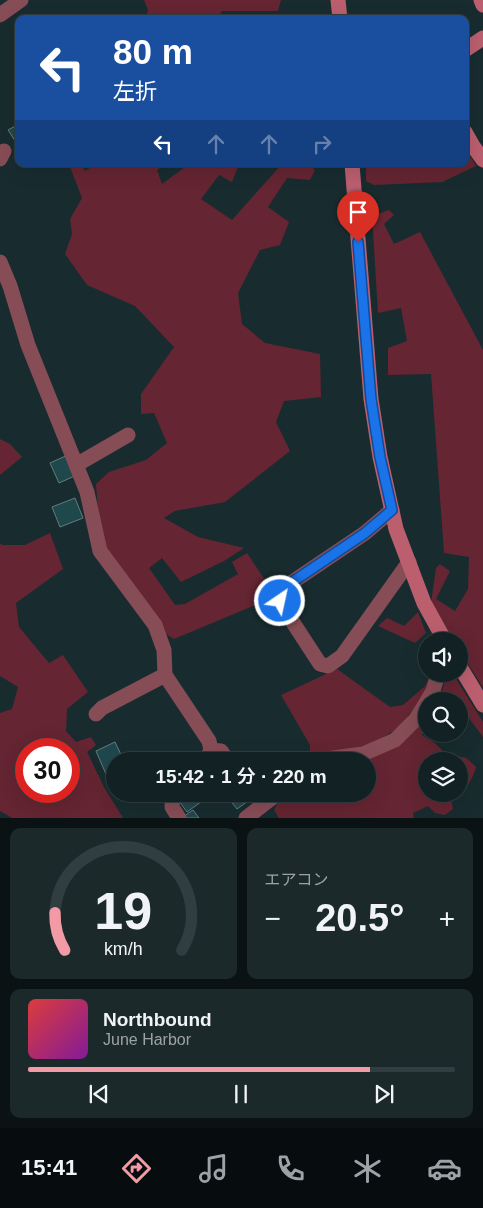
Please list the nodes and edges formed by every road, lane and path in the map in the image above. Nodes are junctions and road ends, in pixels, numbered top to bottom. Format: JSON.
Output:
{"nodes":[{"id":1,"x":21,"y":0,"type":"edge"},
{"id":2,"x":338,"y":0,"type":"edge"},
{"id":3,"x":481,"y":0,"type":"edge"},
{"id":4,"x":483,"y":5,"type":"edge"},
{"id":5,"x":0,"y":15,"type":"edge"},
{"id":6,"x":340,"y":15,"type":"edge"},
{"id":7,"x":483,"y":38,"type":"edge"},
{"id":8,"x":469,"y":47,"type":"edge"},
{"id":9,"x":469,"y":139,"type":"edge"},
{"id":10,"x":483,"y":160,"type":"edge"},
{"id":11,"x":352,"y":167,"type":"edge"},
{"id":12,"x":0,"y":262,"type":"edge"},
{"id":13,"x":128,"y":435,"type":"dead end"},
{"id":14,"x":76,"y":465,"type":"junction"},
{"id":15,"x":392,"y":510,"type":"junction"},
{"id":16,"x":409,"y":562,"type":"junction"},
{"id":17,"x":439,"y":632,"type":"edge"},
{"id":18,"x":165,"y":675,"type":"junction"},
{"id":19,"x":468,"y":680,"type":"edge"},
{"id":20,"x":483,"y":705,"type":"edge"},
{"id":21,"x":96,"y":714,"type":"dead end"},
{"id":22,"x":418,"y":716,"type":"edge"},
{"id":23,"x":208,"y":752,"type":"edge"},
{"id":24,"x":368,"y":752,"type":"edge"},
{"id":25,"x":172,"y":802,"type":"edge"},
{"id":26,"x":267,"y":802,"type":"edge"},
{"id":27,"x":179,"y":818,"type":"edge"},
{"id":28,"x":246,"y":818,"type":"edge"}],
"edges":[{"from":1,"to":5,"type":"street"},
{"from":2,"to":6,"type":"street"},
{"from":3,"to":4,"type":"street"},
{"from":7,"to":8,"type":"street"},
{"from":9,"to":10,"type":"street"},
{"from":11,"to":15,"type":"street"},
{"from":12,"to":14,"type":"street"},
{"from":13,"to":14,"type":"street"},
{"from":14,"to":18,"type":"street"},
{"from":15,"to":16,"type":"street"},
{"from":15,"to":16,"type":"street"},
{"from":16,"to":17,"type":"street"},
{"from":18,"to":21,"type":"street"},
{"from":18,"to":23,"type":"street"},
{"from":19,"to":20,"type":"street"},
{"from":22,"to":24,"type":"street"},
{"from":25,"to":27,"type":"street"},
{"from":26,"to":28,"type":"street"}]}
